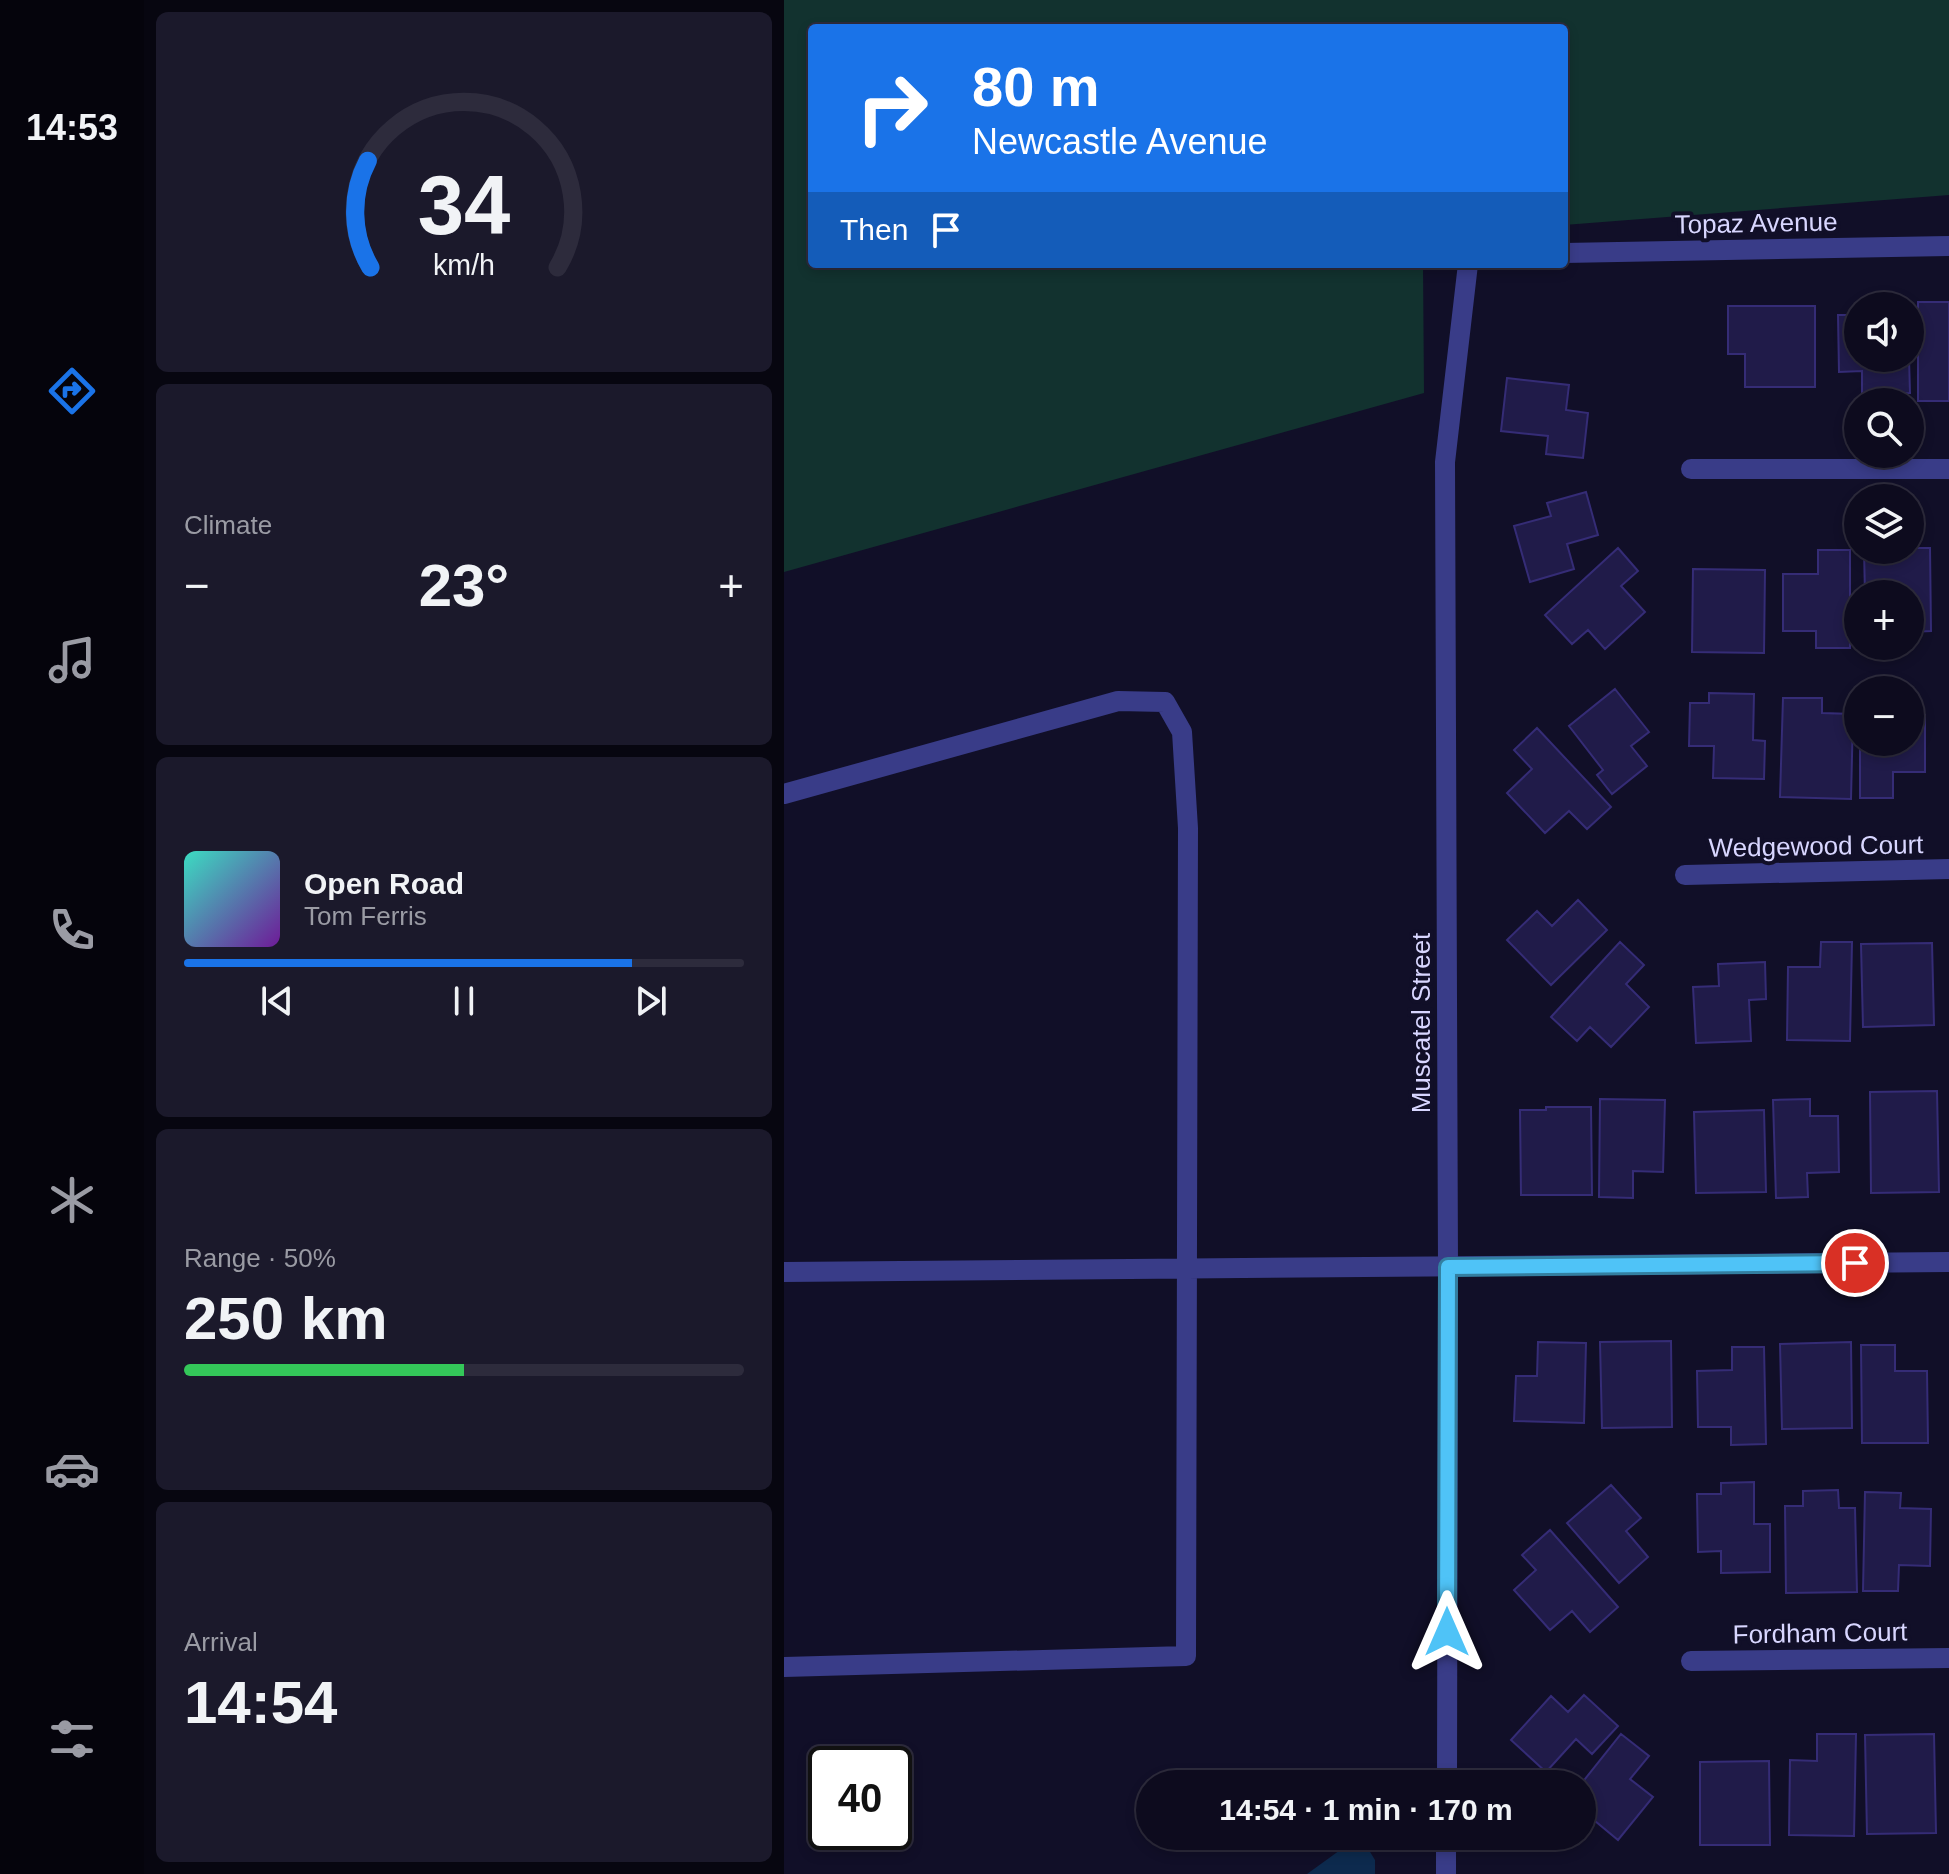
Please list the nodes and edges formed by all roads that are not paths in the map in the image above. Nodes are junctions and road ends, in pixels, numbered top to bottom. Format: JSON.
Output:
{"nodes":[{"id":1,"x":1949,"y":246,"type":"edge"},
{"id":2,"x":1568,"y":253,"type":"edge"},
{"id":3,"x":1468,"y":268,"type":"edge"},
{"id":4,"x":1691,"y":469,"type":"dead end"},
{"id":5,"x":1949,"y":469,"type":"edge"},
{"id":6,"x":784,"y":794,"type":"edge"},
{"id":7,"x":1949,"y":869,"type":"edge"},
{"id":8,"x":1685,"y":875,"type":"dead end"},
{"id":9,"x":1949,"y":1262,"type":"edge"},
{"id":10,"x":1188,"y":1267,"type":"junction"},
{"id":11,"x":1448,"y":1267,"type":"junction"},
{"id":12,"x":784,"y":1272,"type":"edge"},
{"id":13,"x":1949,"y":1658,"type":"edge"},
{"id":14,"x":1691,"y":1661,"type":"dead end"},
{"id":15,"x":784,"y":1667,"type":"edge"},
{"id":16,"x":1447,"y":1770,"type":"edge"},
{"id":17,"x":1446,"y":1850,"type":"edge"},
{"id":18,"x":1446,"y":1874,"type":"edge"}],
"edges":[{"from":1,"to":2,"type":"street","name":"Topaz Avenue"},
{"from":3,"to":11,"type":"street","name":"Muscatel Street"},
{"from":4,"to":5,"type":"street"},
{"from":6,"to":10,"type":"street"},
{"from":7,"to":8,"type":"street","name":"Wedgewood Court"},
{"from":9,"to":11,"type":"street"},
{"from":10,"to":11,"type":"street"},
{"from":10,"to":12,"type":"street"},
{"from":10,"to":15,"type":"street"},
{"from":11,"to":16,"type":"street","name":"Muscatel Street"},
{"from":13,"to":14,"type":"street","name":"Fordham Court"},
{"from":17,"to":18,"type":"street"}]}
